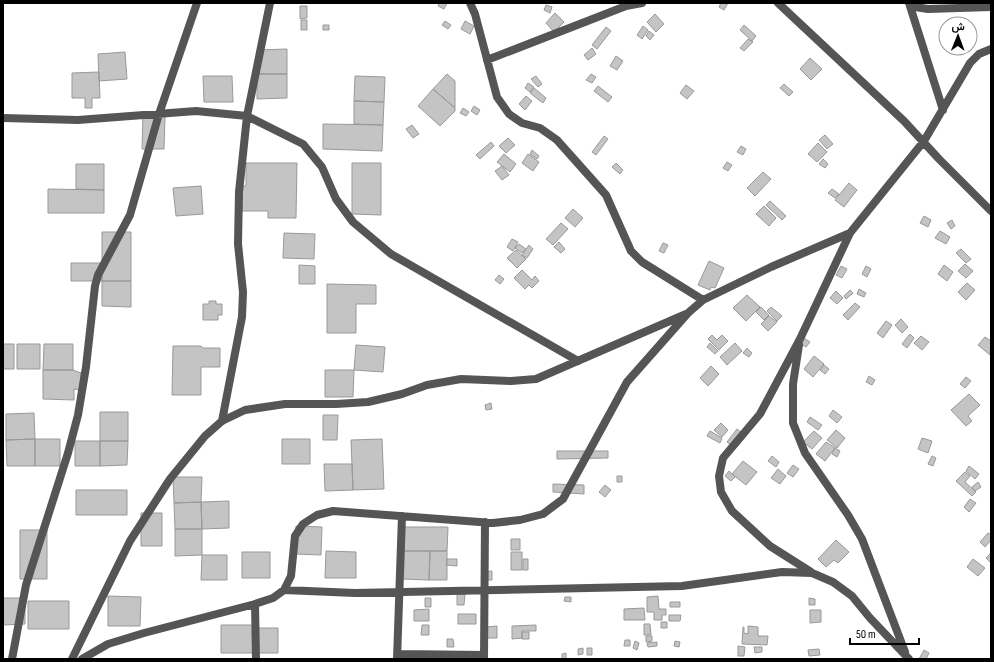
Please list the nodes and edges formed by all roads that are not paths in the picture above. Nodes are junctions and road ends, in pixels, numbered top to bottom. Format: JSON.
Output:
{"nodes":[{"id":1,"x":197,"y":3,"type":"edge"},
{"id":2,"x":270,"y":3,"type":"edge"},
{"id":3,"x":470,"y":3,"type":"edge"},
{"id":4,"x":642,"y":3,"type":"edge"},
{"id":5,"x":778,"y":3,"type":"edge"},
{"id":6,"x":909,"y":3,"type":"edge"},
{"id":7,"x":962,"y":5,"type":"edge"},
{"id":8,"x":991,"y":7,"type":"edge"},
{"id":9,"x":991,"y":49,"type":"edge"},
{"id":10,"x":487,"y":60,"type":"junction"},
{"id":11,"x":943,"y":110,"type":"junction"},
{"id":12,"x":158,"y":114,"type":"junction"},
{"id":13,"x":247,"y":116,"type":"junction"},
{"id":14,"x":3,"y":118,"type":"edge"},
{"id":15,"x":924,"y":141,"type":"junction"},
{"id":16,"x":991,"y":211,"type":"edge"},
{"id":17,"x":850,"y":233,"type":"junction"},
{"id":18,"x":704,"y":300,"type":"junction"},
{"id":19,"x":688,"y":313,"type":"junction"},
{"id":20,"x":800,"y":339,"type":"junction"},
{"id":21,"x":578,"y":361,"type":"junction"},
{"id":22,"x":222,"y":421,"type":"junction"},
{"id":23,"x":402,"y":516,"type":"junction"},
{"id":24,"x":485,"y":522,"type":"junction"},
{"id":25,"x":812,"y":573,"type":"junction"},
{"id":26,"x":284,"y":590,"type":"junction"},
{"id":27,"x":485,"y":590,"type":"junction"},
{"id":28,"x":399,"y":592,"type":"junction"},
{"id":29,"x":255,"y":604,"type":"junction"},
{"id":30,"x":398,"y":656,"type":"edge"},
{"id":31,"x":484,"y":657,"type":"edge"},
{"id":32,"x":908,"y":658,"type":"edge"},
{"id":33,"x":12,"y":659,"type":"edge"},
{"id":34,"x":72,"y":659,"type":"edge"},
{"id":35,"x":82,"y":659,"type":"edge"},
{"id":36,"x":256,"y":659,"type":"edge"}],
"edges":[{"from":1,"to":12,"type":"street"},
{"from":2,"to":13,"type":"street"},
{"from":3,"to":10,"type":"street"},
{"from":4,"to":10,"type":"street"},
{"from":5,"to":15,"type":"street"},
{"from":6,"to":7,"type":"street"},
{"from":6,"to":11,"type":"street"},
{"from":7,"to":8,"type":"street"},
{"from":9,"to":11,"type":"street"},
{"from":10,"to":18,"type":"street"},
{"from":11,"to":15,"type":"street"},
{"from":12,"to":13,"type":"street"},
{"from":12,"to":14,"type":"street"},
{"from":12,"to":33,"type":"street"},
{"from":13,"to":21,"type":"street"},
{"from":13,"to":22,"type":"street"},
{"from":15,"to":16,"type":"street"},
{"from":15,"to":17,"type":"street"},
{"from":17,"to":18,"type":"street"},
{"from":17,"to":20,"type":"street"},
{"from":18,"to":19,"type":"street"},
{"from":19,"to":21,"type":"street"},
{"from":19,"to":24,"type":"street"},
{"from":20,"to":25,"type":"street"},
{"from":20,"to":32,"type":"street"},
{"from":21,"to":22,"type":"street"},
{"from":22,"to":34,"type":"street"},
{"from":23,"to":24,"type":"street"},
{"from":23,"to":26,"type":"street"},
{"from":23,"to":28,"type":"street"},
{"from":24,"to":27,"type":"street"},
{"from":25,"to":27,"type":"street"},
{"from":25,"to":32,"type":"street"},
{"from":26,"to":28,"type":"street"},
{"from":26,"to":29,"type":"street"},
{"from":27,"to":28,"type":"street"},
{"from":27,"to":31,"type":"street"},
{"from":28,"to":30,"type":"street"},
{"from":29,"to":35,"type":"street"},
{"from":29,"to":36,"type":"street"},
{"from":30,"to":31,"type":"street"}]}
